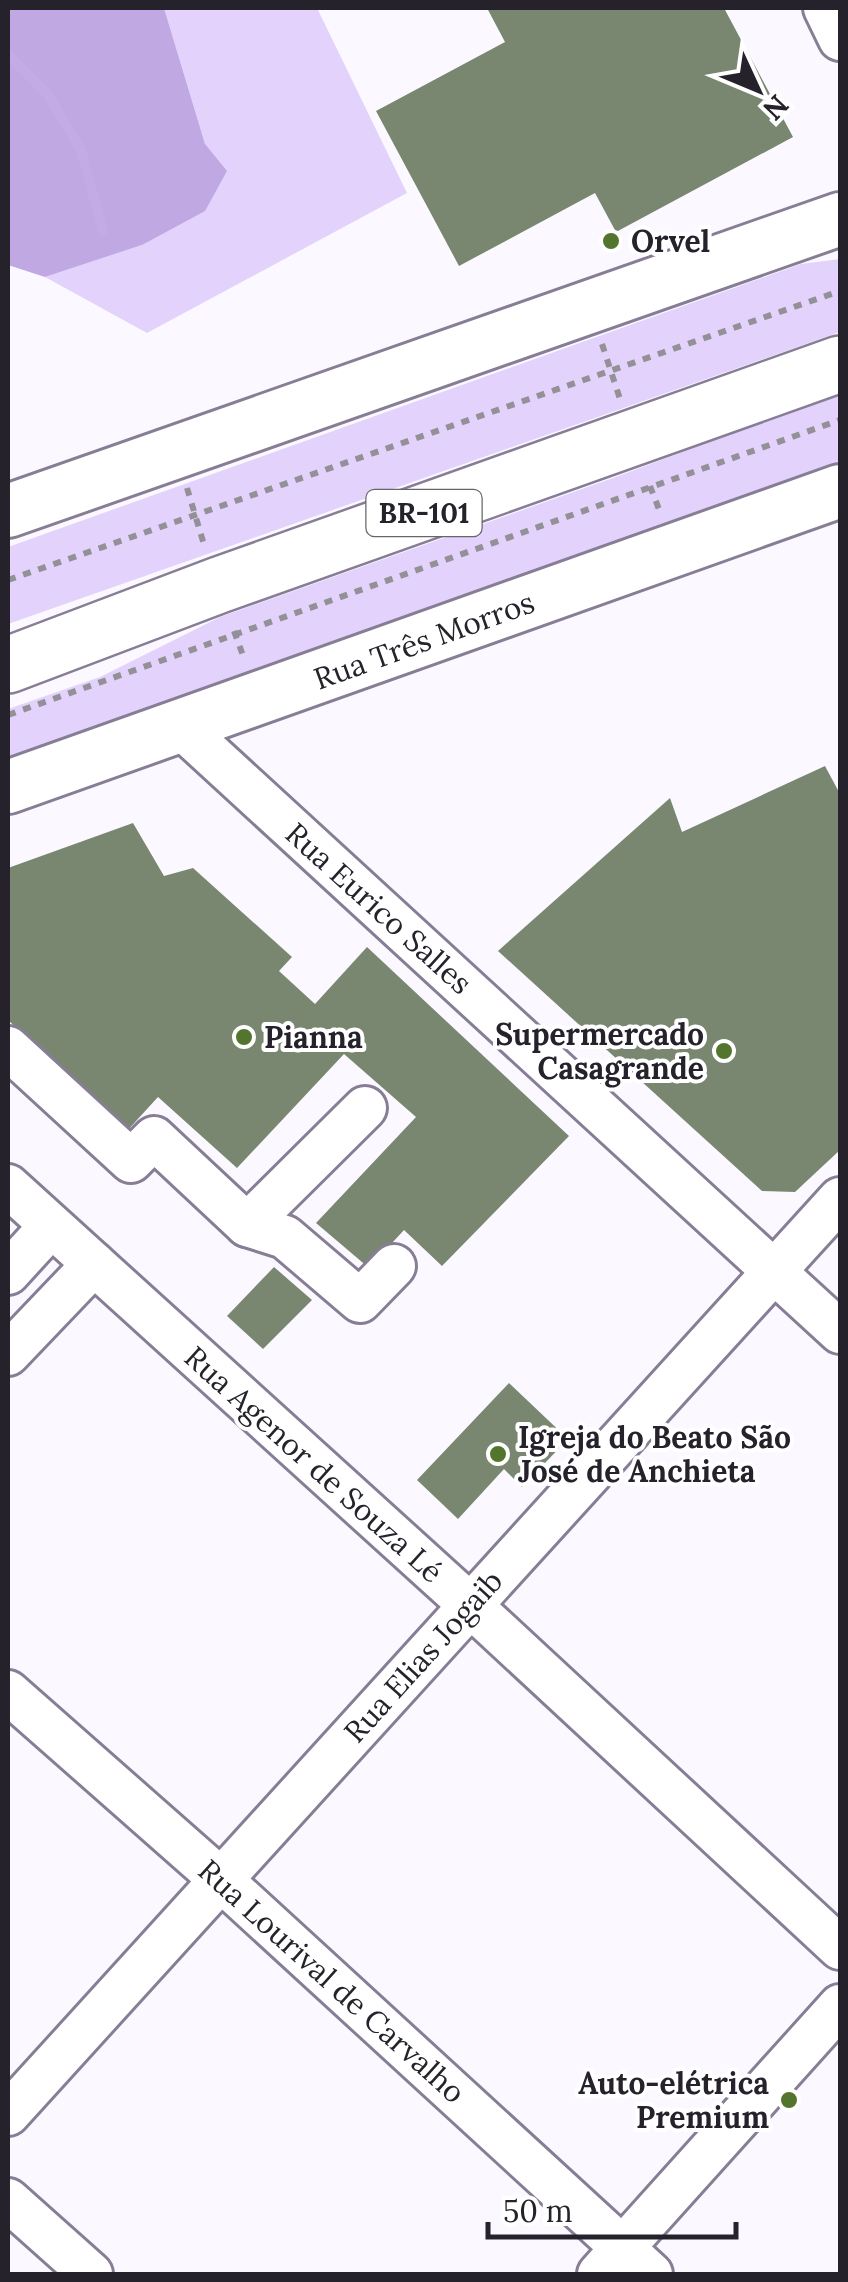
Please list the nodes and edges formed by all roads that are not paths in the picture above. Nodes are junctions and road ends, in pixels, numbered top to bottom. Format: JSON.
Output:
{"nodes":[{"id":1,"x":825,"y":8,"type":"edge"},
{"id":2,"x":840,"y":39,"type":"edge"},
{"id":3,"x":840,"y":219,"type":"edge"},
{"id":4,"x":840,"y":364,"type":"edge"},
{"id":5,"x":840,"y":491,"type":"edge"},
{"id":6,"x":8,"y":511,"type":"edge"},
{"id":7,"x":8,"y":665,"type":"edge"},
{"id":8,"x":182,"y":728,"type":"junction"},
{"id":9,"x":8,"y":787,"type":"edge"},
{"id":10,"x":8,"y":1048,"type":"edge"},
{"id":11,"x":365,"y":1108,"type":"dead end"},
{"id":12,"x":8,"y":1186,"type":"edge"},
{"id":13,"x":840,"y":1199,"type":"edge"},
{"id":14,"x":247,"y":1225,"type":"junction"},
{"id":15,"x":52,"y":1226,"type":"junction"},
{"id":16,"x":94,"y":1264,"type":"junction"},
{"id":17,"x":394,"y":1266,"type":"dead end"},
{"id":18,"x":774,"y":1270,"type":"junction"},
{"id":19,"x":8,"y":1273,"type":"edge"},
{"id":20,"x":840,"y":1332,"type":"edge"},
{"id":21,"x":8,"y":1354,"type":"edge"},
{"id":22,"x":470,"y":1605,"type":"junction"},
{"id":23,"x":8,"y":1692,"type":"edge"},
{"id":24,"x":220,"y":1878,"type":"junction"},
{"id":25,"x":840,"y":1948,"type":"edge"},
{"id":26,"x":840,"y":2006,"type":"edge"},
{"id":27,"x":8,"y":2114,"type":"edge"},
{"id":28,"x":8,"y":2200,"type":"edge"},
{"id":29,"x":624,"y":2265,"type":"edge"},
{"id":30,"x":91,"y":2274,"type":"edge"}],
"edges":[{"from":1,"to":2,"type":"street"},
{"from":3,"to":6,"type":"main road"},
{"from":4,"to":7,"type":"highway","number":"BR-101"},
{"from":5,"to":8,"type":"main road","name":"Rua Três Morros"},
{"from":8,"to":9,"type":"main road","name":"Rua Três Morros"},
{"from":8,"to":18,"type":"street","name":"Rua Eurico Salles"},
{"from":10,"to":14,"type":"street"},
{"from":11,"to":14,"type":"street"},
{"from":12,"to":15,"type":"street","name":"Rua Agenor de Souza Lé"},
{"from":13,"to":18,"type":"street","name":"Rua Elias Jogaib"},
{"from":14,"to":17,"type":"street"},
{"from":15,"to":16,"type":"street","name":"Rua Agenor de Souza Lé"},
{"from":15,"to":19,"type":"street"},
{"from":16,"to":21,"type":"street"},
{"from":16,"to":22,"type":"street","name":"Rua Agenor de Souza Lé"},
{"from":18,"to":20,"type":"street","name":"Rua Eurico Salles"},
{"from":18,"to":22,"type":"street","name":"Rua Elias Jogaib"},
{"from":22,"to":24,"type":"street","name":"Rua Elias Jogaib"},
{"from":22,"to":25,"type":"street","name":"Rua Agenor de Souza Lé"},
{"from":23,"to":24,"type":"street","name":"Rua Lourival de Carvalho"},
{"from":24,"to":27,"type":"street","name":"Rua Elias Jogaib"},
{"from":24,"to":29,"type":"street","name":"Rua Lourival de Carvalho"},
{"from":26,"to":29,"type":"street"},
{"from":28,"to":30,"type":"street"}]}
